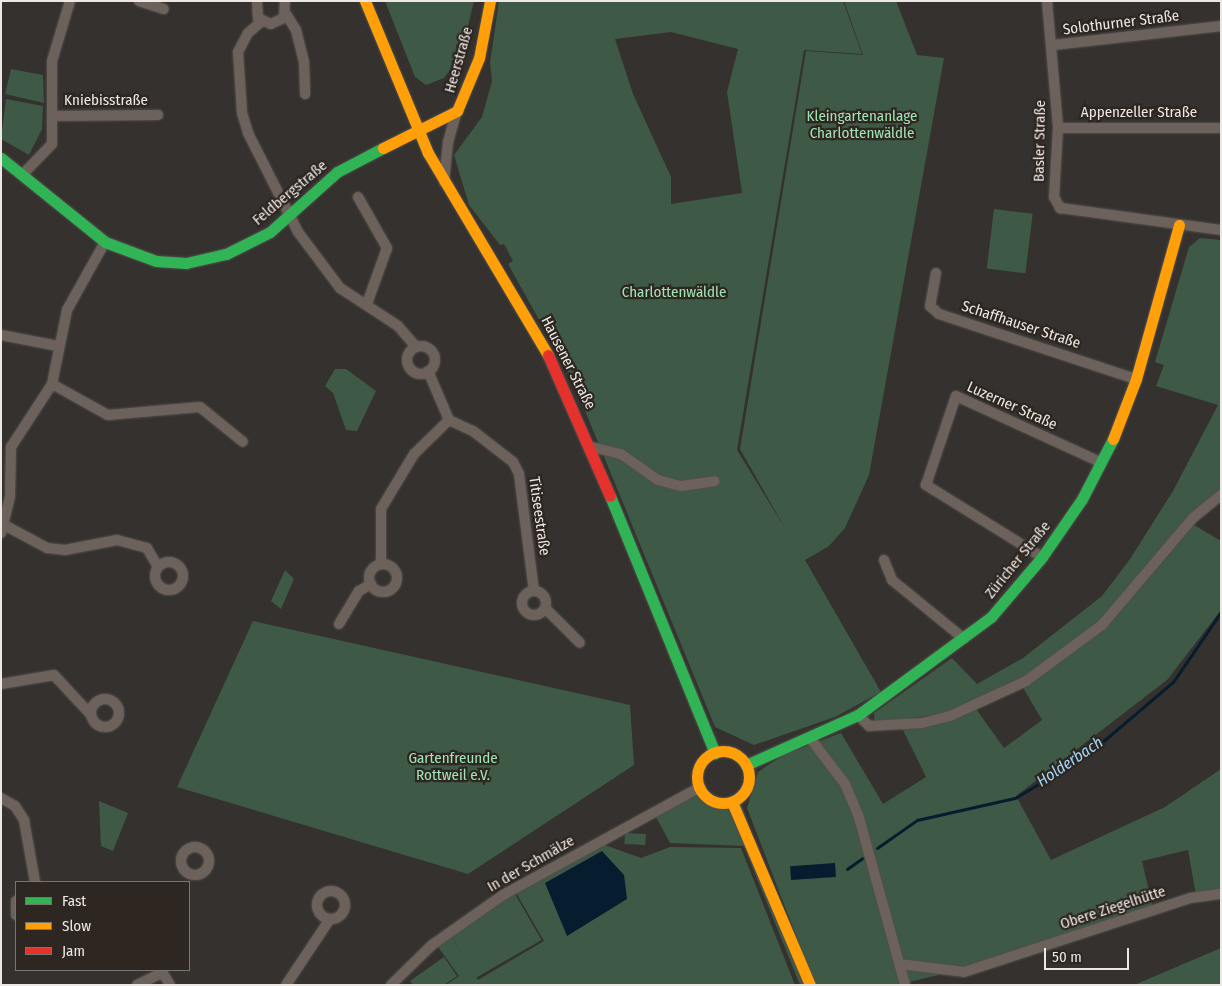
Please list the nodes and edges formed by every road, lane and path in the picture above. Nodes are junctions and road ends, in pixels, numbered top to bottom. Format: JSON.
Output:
{"nodes":[{"id":1,"x":70,"y":1,"type":"edge"},
{"id":2,"x":139,"y":1,"type":"edge"},
{"id":3,"x":257,"y":1,"type":"edge"},
{"id":4,"x":285,"y":1,"type":"edge"},
{"id":5,"x":366,"y":1,"type":"edge"},
{"id":6,"x":490,"y":1,"type":"edge"},
{"id":7,"x":1047,"y":1,"type":"edge"},
{"id":8,"x":164,"y":10,"type":"dead end"},
{"id":9,"x":286,"y":14,"type":"junction"},
{"id":10,"x":262,"y":21,"type":"junction"},
{"id":11,"x":1221,"y":26,"type":"edge"},
{"id":12,"x":1054,"y":45,"type":"junction"},
{"id":13,"x":305,"y":94,"type":"dead end"},
{"id":14,"x":457,"y":111,"type":"junction"},
{"id":15,"x":158,"y":115,"type":"dead end"},
{"id":16,"x":54,"y":116,"type":"junction"},
{"id":17,"x":1058,"y":128,"type":"junction"},
{"id":18,"x":1221,"y":128,"type":"edge"},
{"id":19,"x":418,"y":132,"type":"junction"},
{"id":20,"x":1,"y":158,"type":"edge"},
{"id":21,"x":24,"y":172,"type":"junction"},
{"id":22,"x":444,"y":183,"type":"junction"},
{"id":23,"x":358,"y":197,"type":"dead end"},
{"id":24,"x":290,"y":215,"type":"junction"},
{"id":25,"x":1179,"y":225,"type":"junction"},
{"id":26,"x":1221,"y":230,"type":"edge"},
{"id":27,"x":105,"y":242,"type":"junction"},
{"id":28,"x":936,"y":273,"type":"dead end"},
{"id":29,"x":367,"y":304,"type":"junction"},
{"id":30,"x":1,"y":335,"type":"edge"},
{"id":31,"x":58,"y":346,"type":"junction"},
{"id":32,"x":416,"y":347,"type":"junction"},
{"id":33,"x":428,"y":372,"type":"junction"},
{"id":34,"x":1136,"y":378,"type":"junction"},
{"id":35,"x":52,"y":384,"type":"junction"},
{"id":36,"x":449,"y":420,"type":"junction"},
{"id":37,"x":243,"y":442,"type":"dead end"},
{"id":38,"x":6,"y":446,"type":"edge"},
{"id":39,"x":592,"y":447,"type":"junction"},
{"id":40,"x":1100,"y":462,"type":"junction"},
{"id":41,"x":715,"y":481,"type":"dead end"},
{"id":42,"x":1221,"y":495,"type":"edge"},
{"id":43,"x":4,"y":529,"type":"edge"},
{"id":44,"x":1042,"y":557,"type":"junction"},
{"id":45,"x":884,"y":560,"type":"dead end"},
{"id":46,"x":381,"y":564,"type":"junction"},
{"id":47,"x":158,"y":567,"type":"dead end"},
{"id":48,"x":371,"y":584,"type":"junction"},
{"id":49,"x":534,"y":591,"type":"junction"},
{"id":50,"x":544,"y":608,"type":"junction"},
{"id":51,"x":339,"y":624,"type":"dead end"},
{"id":52,"x":964,"y":639,"type":"junction"},
{"id":53,"x":580,"y":643,"type":"dead end"},
{"id":54,"x":1,"y":684,"type":"edge"},
{"id":55,"x":92,"y":715,"type":"dead end"},
{"id":56,"x":858,"y":715,"type":"junction"},
{"id":57,"x":810,"y":738,"type":"junction"},
{"id":58,"x":715,"y":753,"type":"junction"},
{"id":59,"x":746,"y":765,"type":"junction"},
{"id":60,"x":700,"y":787,"type":"junction"},
{"id":61,"x":1,"y":798,"type":"edge"},
{"id":62,"x":732,"y":802,"type":"junction"},
{"id":63,"x":35,"y":881,"type":"edge"},
{"id":64,"x":1221,"y":894,"type":"edge"},
{"id":65,"x":330,"y":919,"type":"dead end"},
{"id":66,"x":900,"y":964,"type":"junction"},
{"id":67,"x":162,"y":971,"type":"edge"},
{"id":68,"x":137,"y":985,"type":"edge"},
{"id":69,"x":170,"y":985,"type":"edge"},
{"id":70,"x":286,"y":985,"type":"edge"},
{"id":71,"x":391,"y":985,"type":"edge"},
{"id":72,"x":810,"y":985,"type":"edge"},
{"id":73,"x":905,"y":985,"type":"edge"}],
"edges":[{"from":1,"to":16,"type":"street","name":"Kniebisstraße"},
{"from":2,"to":8,"type":"street"},
{"from":3,"to":10,"type":"street"},
{"from":4,"to":9,"type":"street"},
{"from":5,"to":19,"type":"street","name":"Hausener Straße"},
{"from":6,"to":14,"type":"street","name":"Heerstraße"},
{"from":7,"to":12,"type":"street","name":"Basler Straße"},
{"from":9,"to":10,"type":"street"},
{"from":9,"to":13,"type":"street"},
{"from":10,"to":24,"type":"street"},
{"from":11,"to":12,"type":"street","name":"Solothurner Straße"},
{"from":12,"to":17,"type":"street","name":"Basler Straße"},
{"from":14,"to":19,"type":"street","name":"Heerstraße"},
{"from":14,"to":22,"type":"street"},
{"from":15,"to":16,"type":"street","name":"Kniebisstraße"},
{"from":16,"to":21,"type":"street","name":"Kniebisstraße"},
{"from":17,"to":18,"type":"street","name":"Appenzeller Straße"},
{"from":17,"to":25,"type":"street","name":"Basler Straße"},
{"from":19,"to":22,"type":"street","name":"Hausener Straße"},
{"from":19,"to":24,"type":"street","name":"Feldbergstraße"},
{"from":20,"to":21,"type":"street","name":"Feldbergstraße"},
{"from":21,"to":27,"type":"street","name":"Feldbergstraße"},
{"from":22,"to":39,"type":"street","name":"Hausener Straße"},
{"from":23,"to":29,"type":"street"},
{"from":24,"to":27,"type":"street","name":"Feldbergstraße"},
{"from":24,"to":29,"type":"street"},
{"from":25,"to":26,"type":"street","name":"Basler Straße"},
{"from":25,"to":34,"type":"street","name":"Züricher Straße"},
{"from":27,"to":31,"type":"street"},
{"from":28,"to":34,"type":"street","name":"Schaffhauser Straße"},
{"from":29,"to":32,"type":"street"},
{"from":30,"to":31,"type":"street"},
{"from":31,"to":35,"type":"street"},
{"from":32,"to":33,"type":"street"},
{"from":32,"to":33,"type":"street"},
{"from":33,"to":36,"type":"street"},
{"from":34,"to":40,"type":"street","name":"Züricher Straße"},
{"from":35,"to":37,"type":"street"},
{"from":35,"to":38,"type":"street"},
{"from":36,"to":46,"type":"street"},
{"from":36,"to":49,"type":"street","name":"Titiseestraße"},
{"from":38,"to":43,"type":"street"},
{"from":39,"to":41,"type":"street"},
{"from":39,"to":58,"type":"street","name":"Hausener Straße"},
{"from":40,"to":44,"type":"street","name":"Züricher Straße"},
{"from":40,"to":44,"type":"street","name":"Luzerner Straße"},
{"from":42,"to":56,"type":"street"},
{"from":43,"to":47,"type":"street"},
{"from":44,"to":52,"type":"street","name":"Züricher Straße"},
{"from":45,"to":52,"type":"street"},
{"from":46,"to":48,"type":"street"},
{"from":46,"to":48,"type":"street"},
{"from":48,"to":51,"type":"street"},
{"from":49,"to":50,"type":"street"},
{"from":49,"to":50,"type":"street"},
{"from":50,"to":53,"type":"street"},
{"from":52,"to":56,"type":"street","name":"Züricher Straße"},
{"from":54,"to":55,"type":"street"},
{"from":56,"to":57,"type":"street","name":"Züricher Straße"},
{"from":57,"to":59,"type":"street","name":"Züricher Straße"},
{"from":57,"to":66,"type":"street"},
{"from":58,"to":59,"type":"street"},
{"from":58,"to":60,"type":"street"},
{"from":59,"to":62,"type":"street"},
{"from":60,"to":62,"type":"street"},
{"from":60,"to":71,"type":"street","name":"In der Schmälze"},
{"from":61,"to":63,"type":"street"},
{"from":62,"to":72,"type":"street"},
{"from":64,"to":66,"type":"street","name":"Obere Ziegelhütte"},
{"from":65,"to":70,"type":"street"},
{"from":66,"to":73,"type":"street"},
{"from":67,"to":68,"type":"street"},
{"from":67,"to":69,"type":"street"}]}
